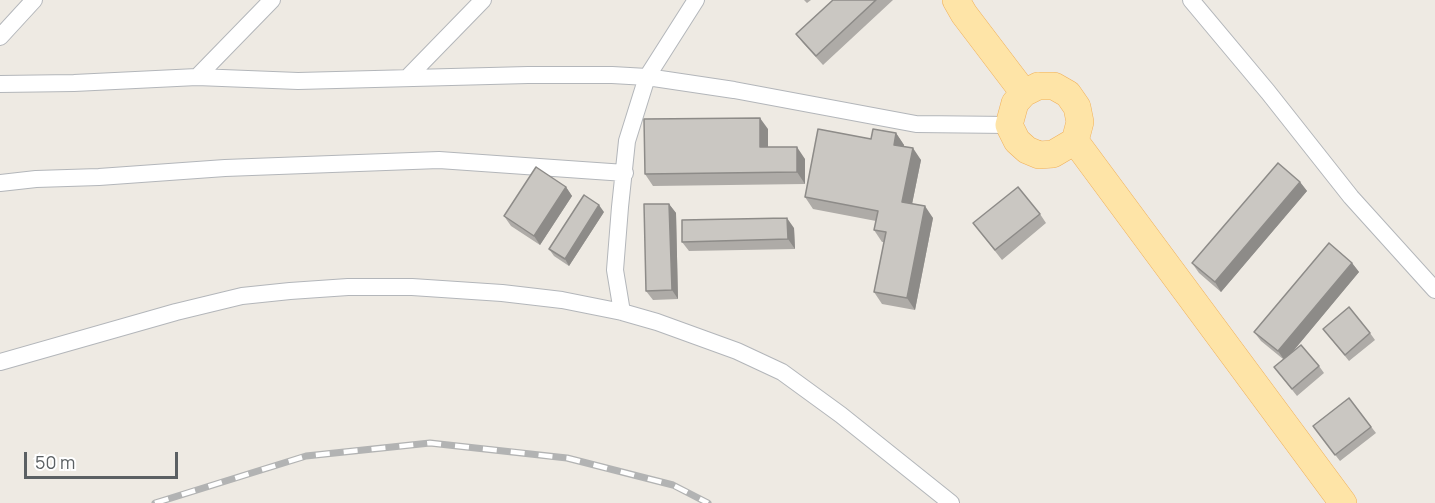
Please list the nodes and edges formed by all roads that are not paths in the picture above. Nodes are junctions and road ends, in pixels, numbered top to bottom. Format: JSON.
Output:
{"nodes":[{"id":1,"x":34,"y":0,"type":"edge"},
{"id":2,"x":272,"y":0,"type":"edge"},
{"id":3,"x":483,"y":0,"type":"edge"},
{"id":4,"x":696,"y":0,"type":"edge"},
{"id":5,"x":956,"y":0,"type":"edge"},
{"id":6,"x":1191,"y":0,"type":"edge"},
{"id":7,"x":0,"y":37,"type":"edge"},
{"id":8,"x":197,"y":77,"type":"junction"},
{"id":9,"x":646,"y":77,"type":"junction"},
{"id":10,"x":407,"y":78,"type":"junction"},
{"id":11,"x":0,"y":84,"type":"edge"},
{"id":12,"x":1024,"y":93,"type":"junction"},
{"id":13,"x":1009,"y":125,"type":"junction"},
{"id":14,"x":1075,"y":141,"type":"junction"},
{"id":15,"x":625,"y":173,"type":"junction"},
{"id":16,"x":0,"y":183,"type":"edge"},
{"id":17,"x":1435,"y":290,"type":"edge"},
{"id":18,"x":622,"y":312,"type":"junction"},
{"id":19,"x":0,"y":362,"type":"edge"},
{"id":20,"x":951,"y":503,"type":"edge"},
{"id":21,"x":1343,"y":503,"type":"edge"}],
"edges":[{"from":1,"to":7,"type":"street"},
{"from":2,"to":8,"type":"street"},
{"from":3,"to":10,"type":"street"},
{"from":4,"to":9,"type":"street"},
{"from":5,"to":12,"type":"main road"},
{"from":6,"to":17,"type":"street"},
{"from":8,"to":10,"type":"street"},
{"from":8,"to":11,"type":"street"},
{"from":9,"to":10,"type":"street"},
{"from":9,"to":13,"type":"street"},
{"from":9,"to":15,"type":"street"},
{"from":12,"to":13,"type":"main road"},
{"from":12,"to":14,"type":"main road"},
{"from":13,"to":14,"type":"main road"},
{"from":14,"to":21,"type":"main road"},
{"from":15,"to":16,"type":"street"},
{"from":15,"to":18,"type":"street"},
{"from":18,"to":19,"type":"street"},
{"from":18,"to":20,"type":"street"}]}
